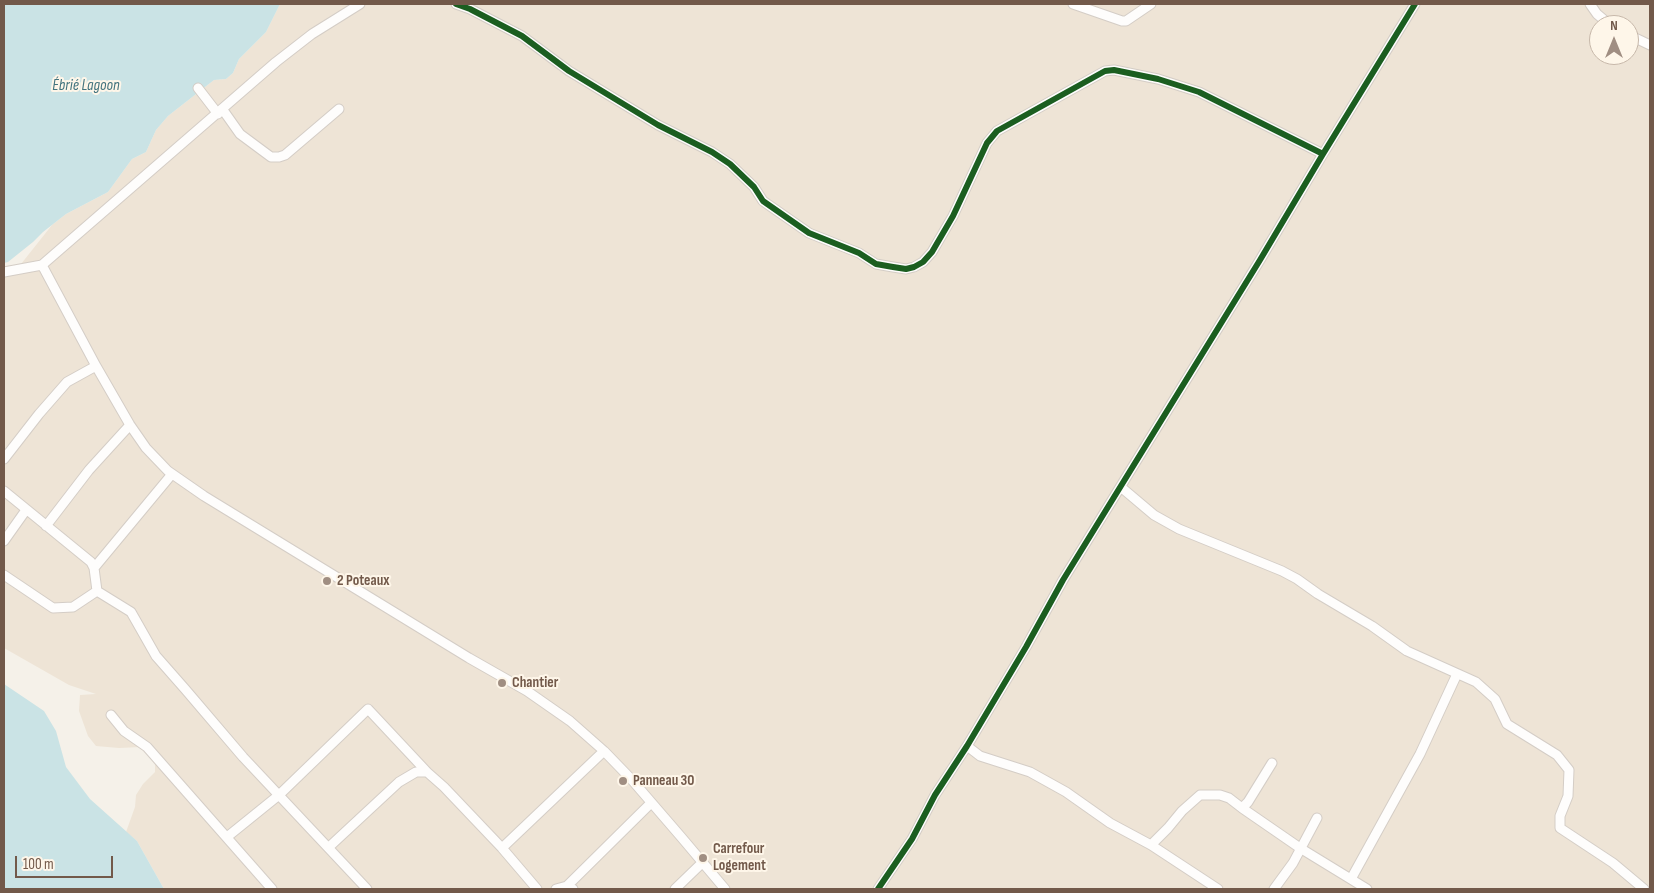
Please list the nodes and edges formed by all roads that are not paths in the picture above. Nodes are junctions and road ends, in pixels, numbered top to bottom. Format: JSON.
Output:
{"nodes":[{"id":1,"x":360,"y":4,"type":"edge"},
{"id":2,"x":456,"y":4,"type":"edge"},
{"id":3,"x":1073,"y":4,"type":"edge"},
{"id":4,"x":1152,"y":4,"type":"edge"},
{"id":5,"x":1415,"y":4,"type":"edge"},
{"id":6,"x":1590,"y":4,"type":"edge"},
{"id":7,"x":1598,"y":15,"type":"edge"},
{"id":8,"x":198,"y":88,"type":"dead end"},
{"id":9,"x":339,"y":109,"type":"dead end"},
{"id":10,"x":220,"y":112,"type":"junction"},
{"id":11,"x":1323,"y":154,"type":"junction"},
{"id":12,"x":42,"y":265,"type":"junction"},
{"id":13,"x":4,"y":272,"type":"edge"},
{"id":14,"x":96,"y":366,"type":"junction"},
{"id":15,"x":130,"y":425,"type":"junction"},
{"id":16,"x":4,"y":459,"type":"edge"},
{"id":17,"x":172,"y":474,"type":"junction"},
{"id":18,"x":1122,"y":488,"type":"junction"},
{"id":19,"x":4,"y":491,"type":"edge"},
{"id":20,"x":26,"y":510,"type":"junction"},
{"id":21,"x":46,"y":526,"type":"junction"},
{"id":22,"x":4,"y":541,"type":"edge"},
{"id":23,"x":94,"y":568,"type":"junction"},
{"id":24,"x":4,"y":575,"type":"edge"},
{"id":25,"x":97,"y":591,"type":"junction"},
{"id":26,"x":1457,"y":674,"type":"junction"},
{"id":27,"x":111,"y":715,"type":"dead end"},
{"id":28,"x":967,"y":746,"type":"junction"},
{"id":29,"x":604,"y":751,"type":"junction"},
{"id":30,"x":1272,"y":763,"type":"dead end"},
{"id":31,"x":427,"y":772,"type":"junction"},
{"id":32,"x":278,"y":795,"type":"junction"},
{"id":33,"x":651,"y":803,"type":"junction"},
{"id":34,"x":1242,"y":808,"type":"junction"},
{"id":35,"x":1316,"y":818,"type":"dead end"},
{"id":36,"x":227,"y":837,"type":"junction"},
{"id":37,"x":1151,"y":845,"type":"junction"},
{"id":38,"x":329,"y":847,"type":"junction"},
{"id":39,"x":502,"y":848,"type":"junction"},
{"id":40,"x":1300,"y":848,"type":"junction"},
{"id":41,"x":702,"y":862,"type":"junction"},
{"id":42,"x":1351,"y":879,"type":"junction"},
{"id":43,"x":570,"y":888,"type":"edge"},
{"id":44,"x":272,"y":889,"type":"edge"},
{"id":45,"x":367,"y":889,"type":"edge"},
{"id":46,"x":537,"y":889,"type":"edge"},
{"id":47,"x":556,"y":889,"type":"edge"},
{"id":48,"x":674,"y":889,"type":"edge"},
{"id":49,"x":725,"y":889,"type":"edge"},
{"id":50,"x":878,"y":889,"type":"edge"},
{"id":51,"x":1218,"y":889,"type":"edge"},
{"id":52,"x":1274,"y":889,"type":"edge"},
{"id":53,"x":1367,"y":889,"type":"edge"},
{"id":54,"x":1644,"y":889,"type":"edge"}],
"edges":[{"from":1,"to":10,"type":"street"},
{"from":2,"to":11,"type":"street"},
{"from":3,"to":4,"type":"street"},
{"from":5,"to":11,"type":"street"},
{"from":6,"to":7,"type":"street"},
{"from":8,"to":10,"type":"street"},
{"from":9,"to":10,"type":"street"},
{"from":10,"to":12,"type":"street"},
{"from":11,"to":18,"type":"street"},
{"from":12,"to":13,"type":"street"},
{"from":12,"to":14,"type":"street"},
{"from":14,"to":15,"type":"street"},
{"from":14,"to":16,"type":"street"},
{"from":15,"to":17,"type":"street"},
{"from":15,"to":21,"type":"street"},
{"from":17,"to":23,"type":"street"},
{"from":17,"to":29,"type":"street"},
{"from":18,"to":26,"type":"street"},
{"from":18,"to":28,"type":"street"},
{"from":19,"to":20,"type":"street"},
{"from":20,"to":21,"type":"street"},
{"from":20,"to":22,"type":"street"},
{"from":21,"to":23,"type":"street"},
{"from":23,"to":25,"type":"street"},
{"from":24,"to":25,"type":"street"},
{"from":25,"to":32,"type":"street"},
{"from":26,"to":42,"type":"street"},
{"from":26,"to":54,"type":"street"},
{"from":27,"to":36,"type":"street"},
{"from":28,"to":37,"type":"street"},
{"from":28,"to":50,"type":"street"},
{"from":29,"to":33,"type":"street"},
{"from":29,"to":39,"type":"street"},
{"from":30,"to":34,"type":"street"},
{"from":31,"to":32,"type":"street"},
{"from":31,"to":38,"type":"street"},
{"from":31,"to":39,"type":"street"},
{"from":32,"to":36,"type":"street"},
{"from":32,"to":38,"type":"street"},
{"from":33,"to":41,"type":"street"},
{"from":33,"to":43,"type":"street"},
{"from":34,"to":37,"type":"street"},
{"from":34,"to":40,"type":"street"},
{"from":35,"to":40,"type":"street"},
{"from":36,"to":44,"type":"street"},
{"from":37,"to":51,"type":"street"},
{"from":38,"to":45,"type":"street"},
{"from":39,"to":46,"type":"street"},
{"from":40,"to":42,"type":"street"},
{"from":40,"to":52,"type":"street"},
{"from":41,"to":48,"type":"street"},
{"from":41,"to":49,"type":"street"},
{"from":42,"to":53,"type":"street"},
{"from":43,"to":47,"type":"street"}]}
